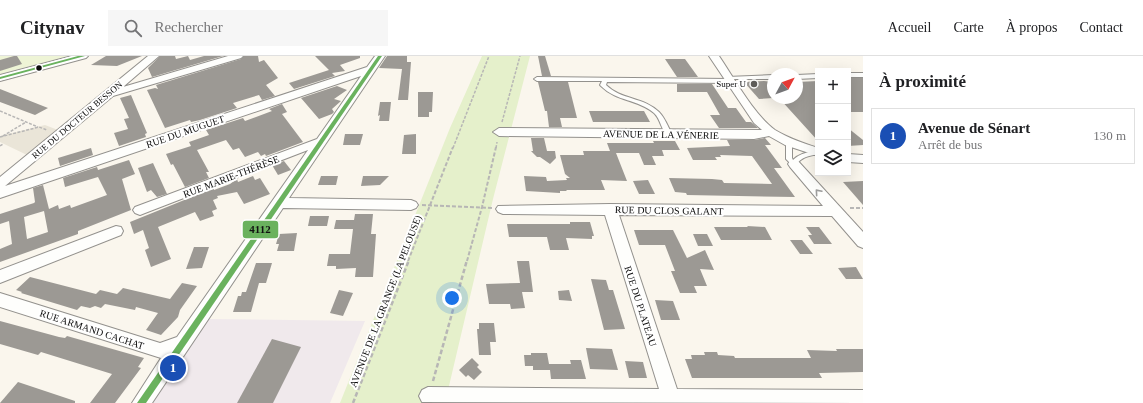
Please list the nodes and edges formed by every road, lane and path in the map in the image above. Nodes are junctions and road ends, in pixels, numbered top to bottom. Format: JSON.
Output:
{"nodes":[{"id":1,"x":83,"y":56,"type":"edge"},
{"id":2,"x":154,"y":56,"type":"edge"},
{"id":3,"x":238,"y":56,"type":"edge"},
{"id":4,"x":380,"y":56,"type":"edge"},
{"id":5,"x":489,"y":56,"type":"edge"},
{"id":6,"x":520,"y":56,"type":"edge"},
{"id":7,"x":714,"y":56,"type":"edge"},
{"id":8,"x":371,"y":69,"type":"junction"},
{"id":9,"x":851,"y":75,"type":"edge"},
{"id":10,"x":863,"y":75,"type":"edge"},
{"id":11,"x":803,"y":76,"type":"edge"},
{"id":12,"x":815,"y":76,"type":"edge"},
{"id":13,"x":767,"y":77,"type":"edge"},
{"id":14,"x":0,"y":78,"type":"edge"},
{"id":15,"x":537,"y":79,"type":"dead end"},
{"id":16,"x":730,"y":79,"type":"junction"},
{"id":17,"x":605,"y":80,"type":"junction"},
{"id":18,"x":109,"y":94,"type":"junction"},
{"id":19,"x":0,"y":112,"type":"edge"},
{"id":20,"x":26,"y":122,"type":"junction"},
{"id":21,"x":39,"y":127,"type":"junction"},
{"id":22,"x":499,"y":132,"type":"junction"},
{"id":23,"x":771,"y":132,"type":"junction"},
{"id":24,"x":669,"y":134,"type":"junction"},
{"id":25,"x":60,"y":135,"type":"junction"},
{"id":26,"x":0,"y":137,"type":"edge"},
{"id":27,"x":322,"y":141,"type":"junction"},
{"id":28,"x":789,"y":142,"type":"junction"},
{"id":29,"x":3,"y":144,"type":"dead end"},
{"id":30,"x":0,"y":146,"type":"edge"},
{"id":31,"x":815,"y":151,"type":"edge"},
{"id":32,"x":815,"y":153,"type":"edge"},
{"id":33,"x":851,"y":158,"type":"edge"},
{"id":34,"x":863,"y":159,"type":"edge"},
{"id":35,"x":794,"y":164,"type":"junction"},
{"id":36,"x":0,"y":184,"type":"edge"},
{"id":37,"x":0,"y":193,"type":"edge"},
{"id":38,"x":277,"y":203,"type":"junction"},
{"id":39,"x":431,"y":204,"type":"junction"},
{"id":40,"x":410,"y":205,"type":"joint"},
{"id":41,"x":482,"y":207,"type":"junction"},
{"id":42,"x":505,"y":208,"type":"joint"},
{"id":43,"x":610,"y":209,"type":"junction"},
{"id":44,"x":140,"y":210,"type":"dead end"},
{"id":45,"x":835,"y":211,"type":"junction"},
{"id":46,"x":116,"y":231,"type":"dead end"},
{"id":47,"x":863,"y":242,"type":"edge"},
{"id":48,"x":0,"y":277,"type":"edge"},
{"id":49,"x":0,"y":300,"type":"edge"},
{"id":50,"x":183,"y":342,"type":"junction"},
{"id":51,"x":428,"y":396,"type":"joint"},
{"id":52,"x":863,"y":399,"type":"edge"},
{"id":53,"x":672,"y":400,"type":"edge"},
{"id":54,"x":141,"y":403,"type":"edge"},
{"id":55,"x":353,"y":403,"type":"edge"}],
"edges":[{"from":1,"to":14,"type":"street"},
{"from":2,"to":18,"type":"street","name":"RUE DU DOCTEUR BESSON"},
{"from":3,"to":18,"type":"street"},
{"from":4,"to":8,"type":"street"},
{"from":5,"to":39,"type":"path","name":"AVENUE DE LA GRANGE (LA PELOUSE)"},
{"from":6,"to":22,"type":"path"},
{"from":7,"to":16,"type":"street"},
{"from":8,"to":27,"type":"street"},
{"from":8,"to":37,"type":"street","name":"RUE DU MUGUET"},
{"from":9,"to":10,"type":"lane"},
{"from":11,"to":12,"type":"lane"},
{"from":13,"to":16,"type":"lane"},
{"from":15,"to":17,"type":"lane"},
{"from":16,"to":17,"type":"lane"},
{"from":16,"to":23,"type":"street"},
{"from":17,"to":24,"type":"lane"},
{"from":18,"to":25,"type":"street","name":"RUE DU DOCTEUR BESSON"},
{"from":19,"to":20,"type":"path"},
{"from":20,"to":21,"type":"path"},
{"from":20,"to":26,"type":"path"},
{"from":21,"to":25,"type":"path"},
{"from":21,"to":26,"type":"path"},
{"from":22,"to":24,"type":"street","name":"AVENUE DE LA VÉNERIE"},
{"from":22,"to":41,"type":"path"},
{"from":23,"to":24,"type":"street","name":"AVENUE DE LA VÉNERIE"},
{"from":23,"to":28,"type":"street"},
{"from":25,"to":36,"type":"street","name":"RUE DU DOCTEUR BESSON"},
{"from":27,"to":38,"type":"street"},
{"from":27,"to":44,"type":"street","name":"RUE MARIE-THÉRÈSE"},
{"from":28,"to":31,"type":"street"},
{"from":28,"to":35,"type":"lane"},
{"from":29,"to":30,"type":"path"},
{"from":32,"to":35,"type":"lane"},
{"from":33,"to":34,"type":"street"},
{"from":45,"to":35,"type":"street","one_way":true},
{"from":38,"to":40,"type":"street"},
{"from":38,"to":50,"type":"street"},
{"from":39,"to":40,"type":"path","name":"AVENUE DE LA GRANGE (LA PELOUSE)"},
{"from":39,"to":41,"type":"path","name":"AVENUE DE LA GRANGE (LA PELOUSE)"},
{"from":39,"to":55,"type":"path","name":"AVENUE DE LA GRANGE (LA PELOUSE)"},
{"from":41,"to":42,"type":"path","name":"AVENUE DE LA GRANGE (LA PELOUSE)"},
{"from":41,"to":51,"type":"path"},
{"from":42,"to":43,"type":"street","name":"RUE DU CLOS GALANT"},
{"from":43,"to":45,"type":"street","name":"RUE DU CLOS GALANT"},
{"from":43,"to":53,"type":"street","name":"RUE DU PLATEAU"},
{"from":45,"to":47,"type":"street"},
{"from":46,"to":48,"type":"street"},
{"from":49,"to":50,"type":"street","name":"RUE ARMAND CACHAT"},
{"from":50,"to":54,"type":"street"},
{"from":51,"to":53,"type":"street"},
{"from":52,"to":53,"type":"street"}]}
